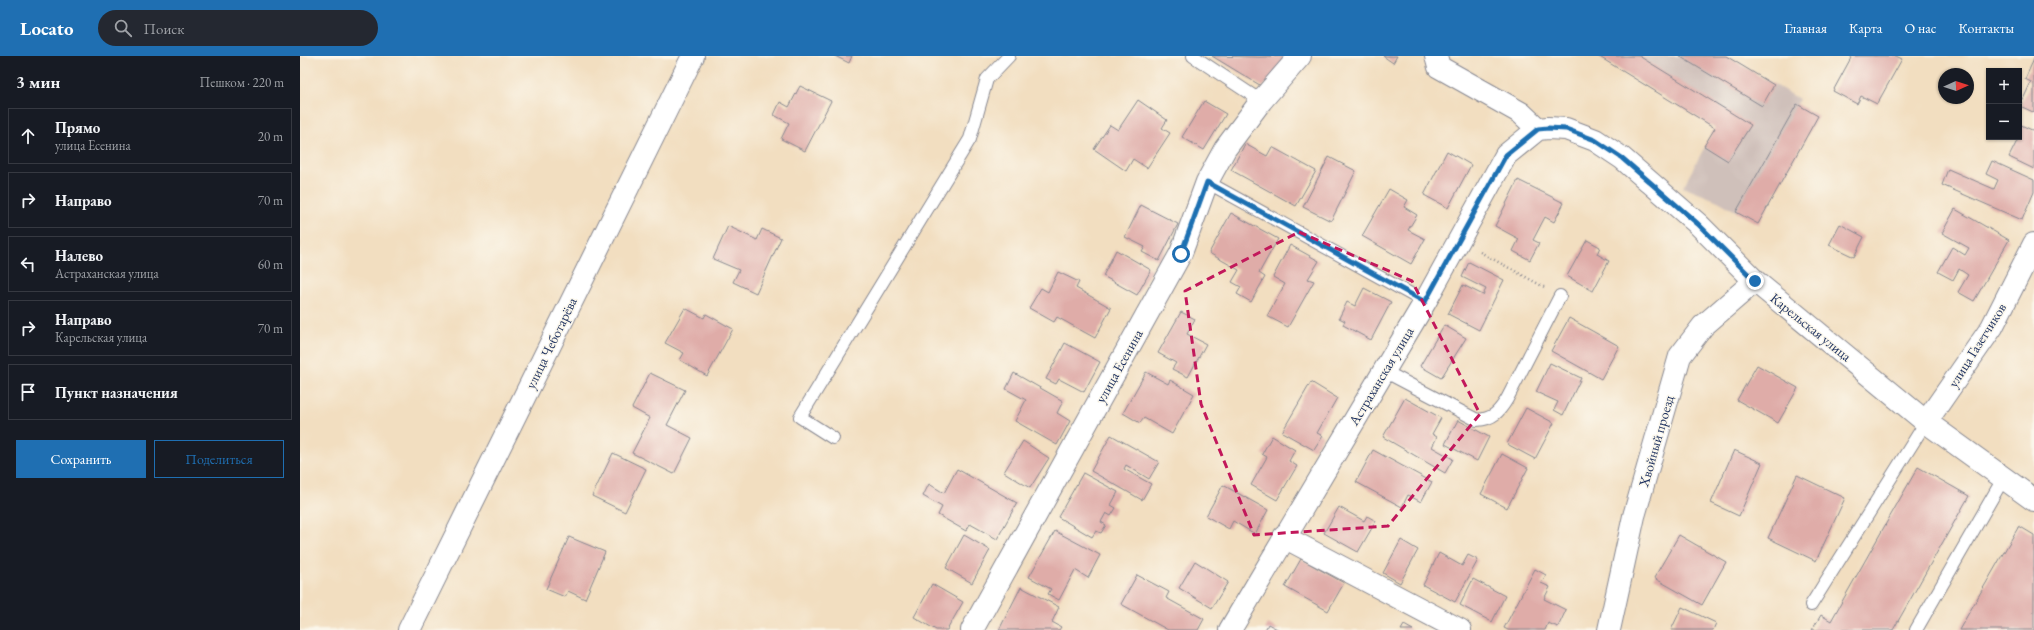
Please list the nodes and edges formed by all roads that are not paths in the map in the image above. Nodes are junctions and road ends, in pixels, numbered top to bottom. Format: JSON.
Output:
{"nodes":[{"id":1,"x":693,"y":56,"type":"edge"},
{"id":2,"x":1009,"y":56,"type":"edge"},
{"id":3,"x":1193,"y":56,"type":"edge"},
{"id":4,"x":1300,"y":56,"type":"edge"},
{"id":5,"x":1436,"y":56,"type":"edge"},
{"id":6,"x":1261,"y":101,"type":"junction"},
{"id":7,"x":1538,"y":129,"type":"junction"},
{"id":8,"x":1207,"y":182,"type":"junction"},
{"id":9,"x":2034,"y":244,"type":"edge"},
{"id":10,"x":1755,"y":281,"type":"junction"},
{"id":11,"x":1560,"y":296,"type":"road end"},
{"id":12,"x":1425,"y":302,"type":"junction"},
{"id":13,"x":1384,"y":370,"type":"junction"},
{"id":14,"x":1926,"y":422,"type":"junction"},
{"id":15,"x":833,"y":438,"type":"dead end"},
{"id":16,"x":2003,"y":479,"type":"junction"},
{"id":17,"x":2034,"y":500,"type":"edge"},
{"id":18,"x":1284,"y":537,"type":"junction"},
{"id":19,"x":1811,"y":605,"type":"dead end"},
{"id":20,"x":409,"y":630,"type":"edge"},
{"id":21,"x":972,"y":630,"type":"edge"},
{"id":22,"x":1230,"y":630,"type":"edge"},
{"id":23,"x":1460,"y":630,"type":"edge"},
{"id":24,"x":1609,"y":630,"type":"edge"},
{"id":25,"x":1916,"y":630,"type":"edge"}],
"edges":[{"from":1,"to":20,"type":"street","name":"улица Чеботарёва"},
{"from":2,"to":15,"type":"lane"},
{"from":3,"to":6,"type":"lane"},
{"from":4,"to":6,"type":"street"},
{"from":5,"to":7,"type":"street"},
{"from":6,"to":8,"type":"street","name":"улица Есенина"},
{"from":7,"to":10,"type":"street","name":"Карельская улица"},
{"from":7,"to":12,"type":"street","name":"Астраханская улица"},
{"from":8,"to":12,"type":"lane"},
{"from":8,"to":21,"type":"street","name":"улица Есенина"},
{"from":9,"to":14,"type":"street","name":"улица Газетчиков"},
{"from":10,"to":14,"type":"street","name":"Карельская улица"},
{"from":10,"to":24,"type":"street","name":"Хвойный проезд"},
{"from":11,"to":13,"type":"lane"},
{"from":12,"to":13,"type":"street","name":"Астраханская улица"},
{"from":13,"to":18,"type":"street","name":"Астраханская улица"},
{"from":14,"to":16,"type":"street","name":"Карельская улица"},
{"from":14,"to":19,"type":"lane"},
{"from":16,"to":17,"type":"street","name":"Карельская улица"},
{"from":16,"to":25,"type":"lane"},
{"from":18,"to":22,"type":"street","name":"Астраханская улица"},
{"from":18,"to":23,"type":"street"}]}
